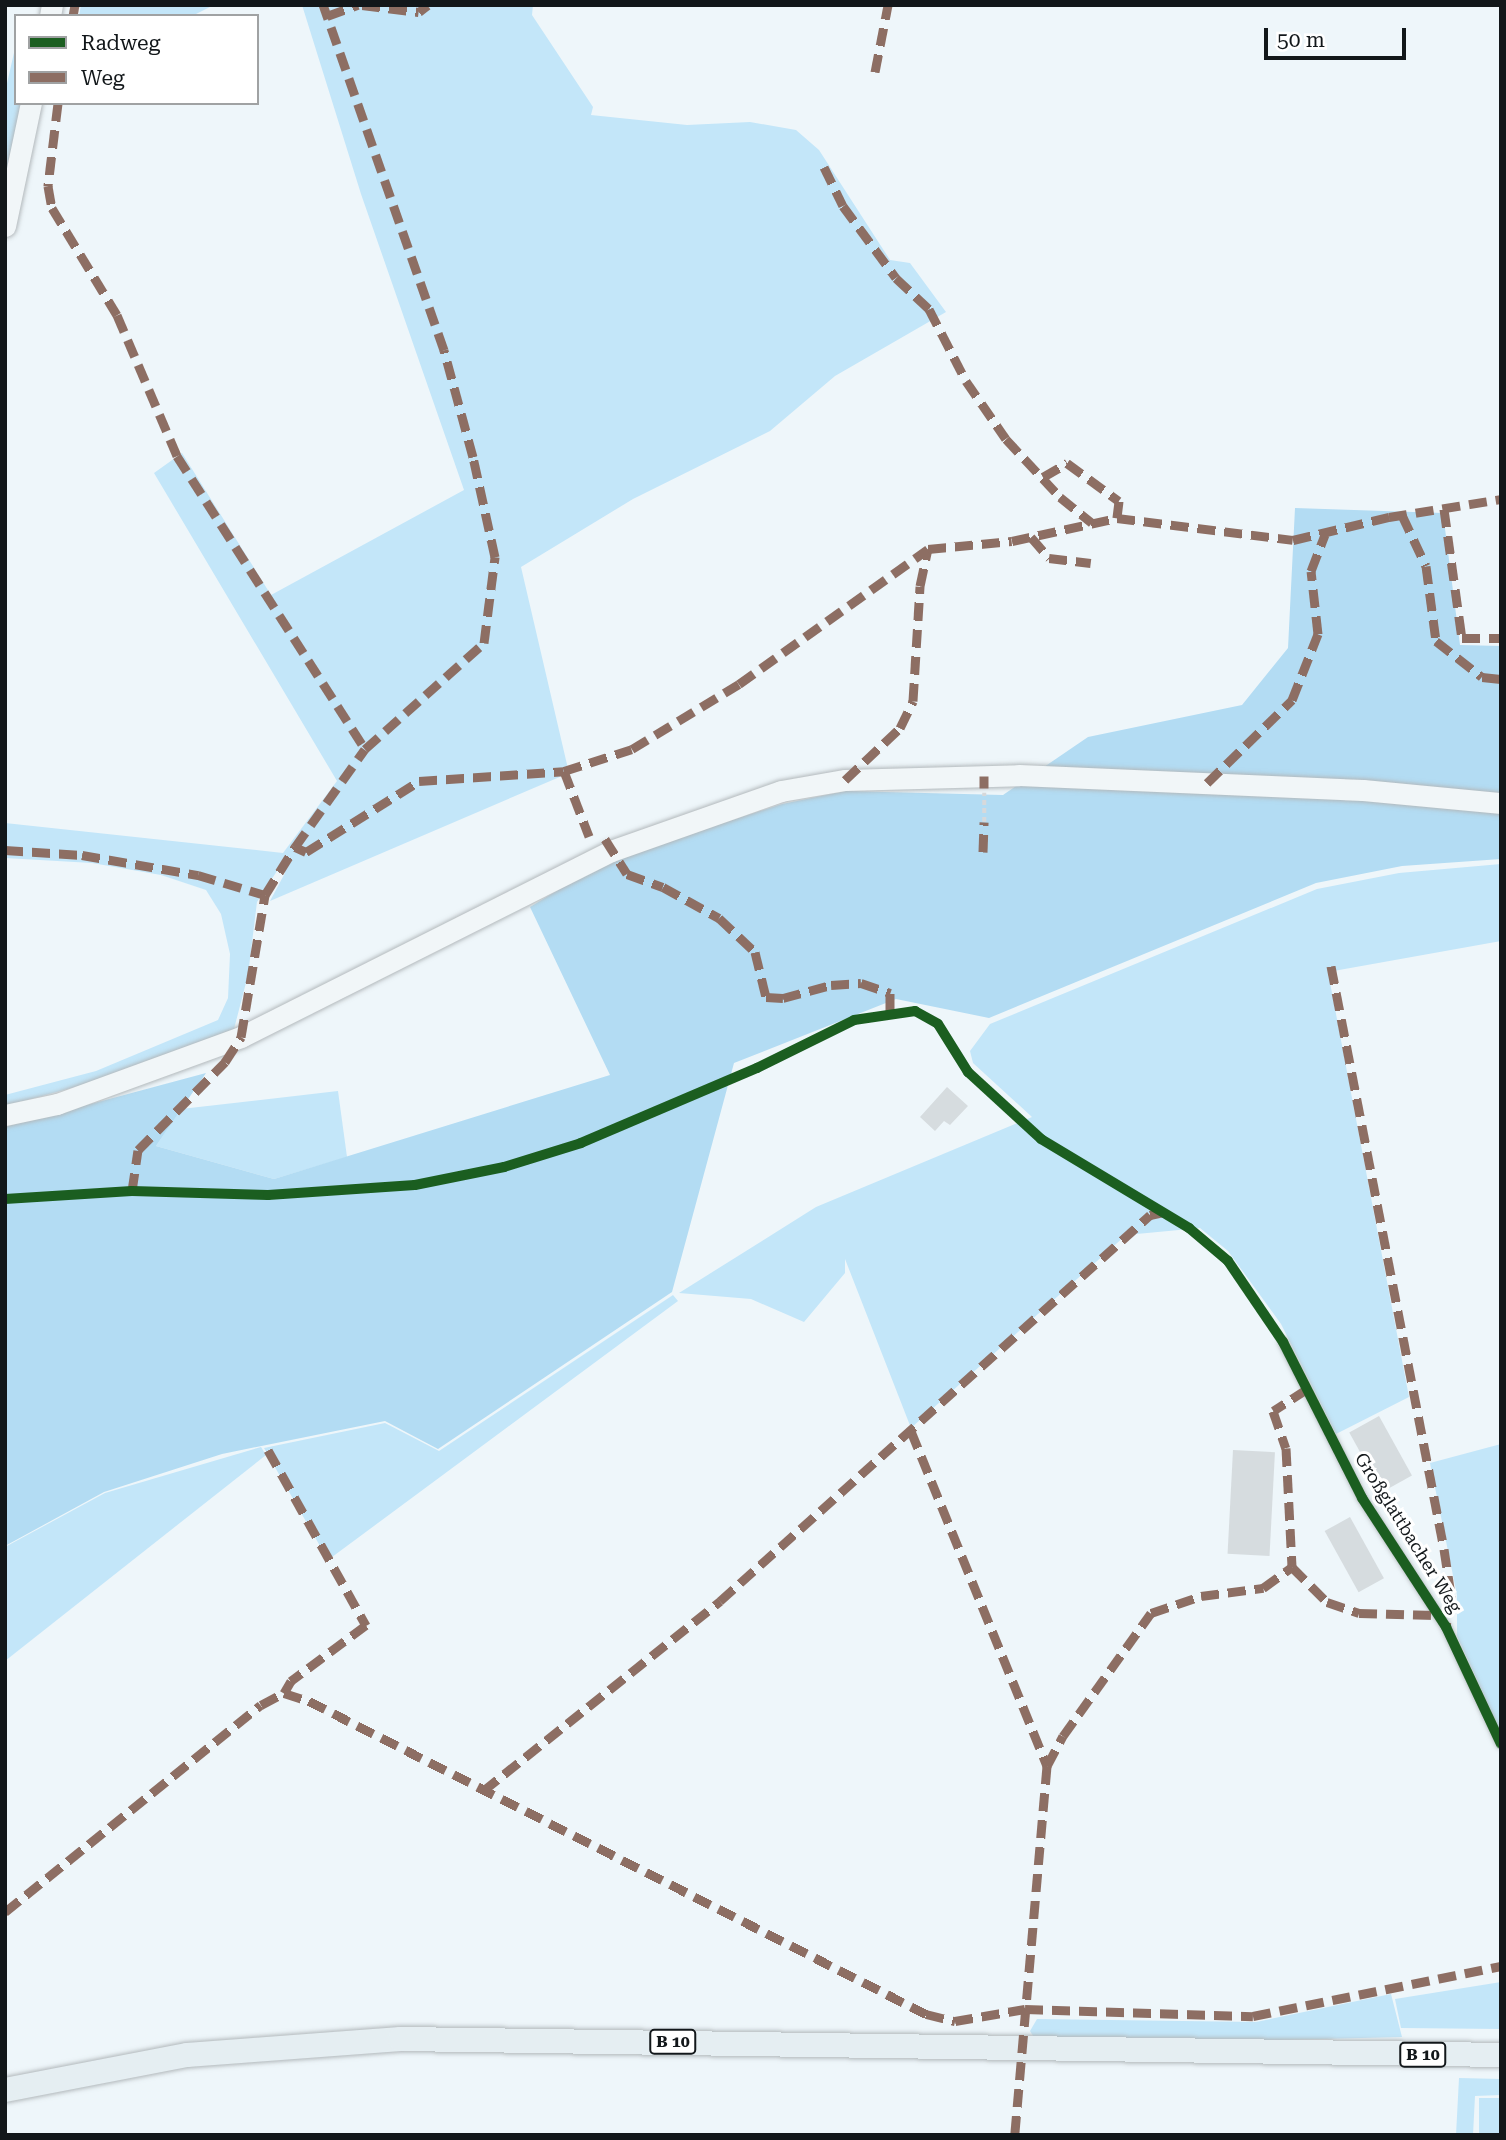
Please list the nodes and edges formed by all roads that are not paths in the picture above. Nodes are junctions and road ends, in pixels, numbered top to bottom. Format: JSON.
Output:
{"nodes":[{"id":1,"x":31,"y":105,"type":"edge"},
{"id":2,"x":5,"y":226,"type":"edge"},
{"id":3,"x":1501,"y":803,"type":"edge"},
{"id":4,"x":5,"y":1115,"type":"edge"},
{"id":5,"x":1283,"y":1342,"type":"dead end"},
{"id":6,"x":1501,"y":1744,"type":"edge"},
{"id":7,"x":1501,"y":2055,"type":"edge"},
{"id":8,"x":5,"y":2090,"type":"edge"}],
"edges":[{"from":1,"to":2,"type":"main road"},
{"from":3,"to":4,"type":"main road"},
{"from":5,"to":6,"type":"lane","name":"Großglattbacher Weg"},
{"from":7,"to":8,"type":"main road","number":"B 10"}]}
